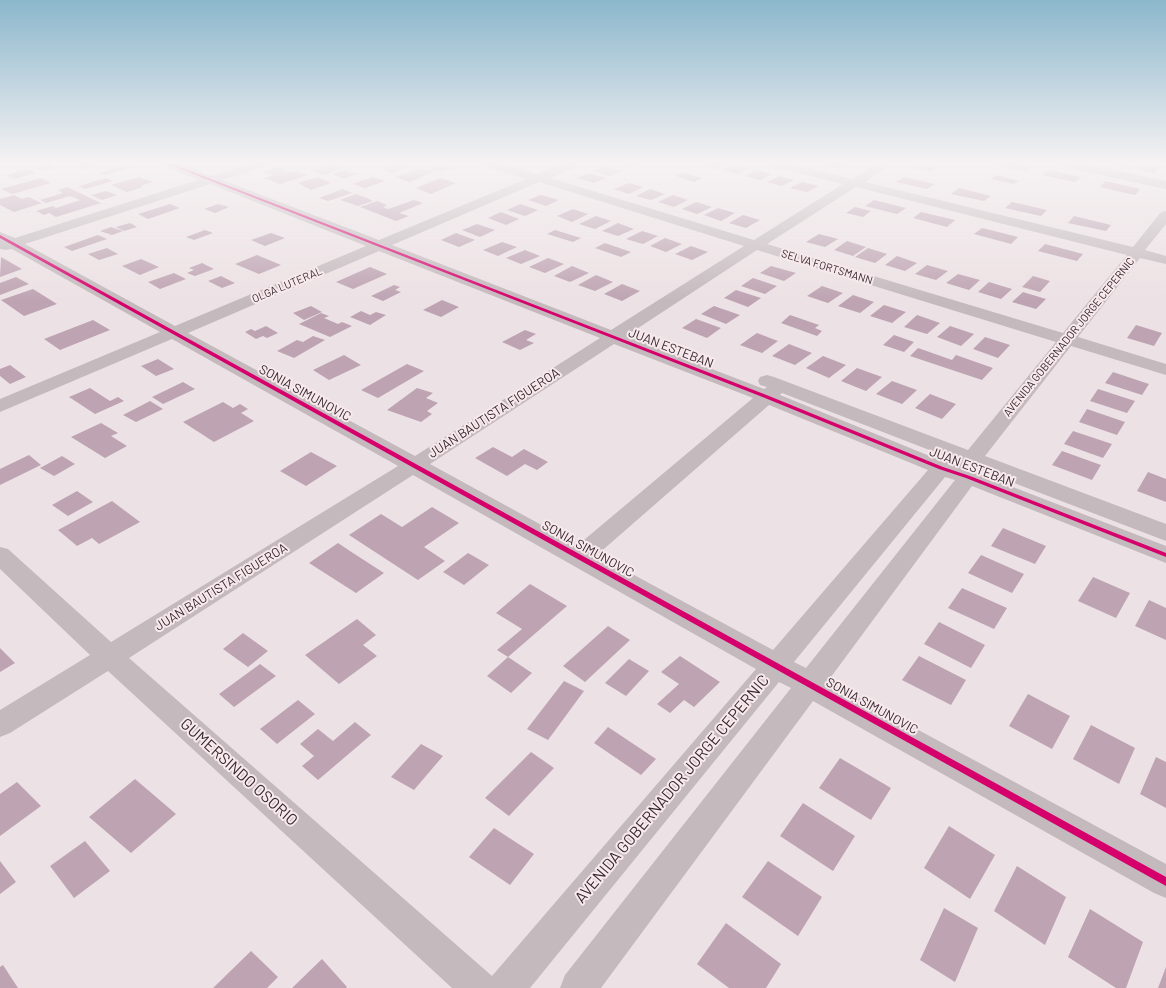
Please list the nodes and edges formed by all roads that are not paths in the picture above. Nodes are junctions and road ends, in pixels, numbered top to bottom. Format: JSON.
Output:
{"nodes":[{"id":1,"x":112,"y":209,"type":"edge"},
{"id":2,"x":301,"y":209,"type":"edge"},
{"id":3,"x":465,"y":209,"type":"edge"},
{"id":4,"x":639,"y":209,"type":"edge"},
{"id":5,"x":812,"y":209,"type":"edge"},
{"id":6,"x":959,"y":209,"type":"edge"},
{"id":7,"x":1166,"y":215,"type":"edge"},
{"id":8,"x":4,"y":242,"type":"edge"},
{"id":9,"x":386,"y":242,"type":"junction"},
{"id":10,"x":755,"y":245,"type":"junction"},
{"id":11,"x":1136,"y":253,"type":"junction"},
{"id":12,"x":1166,"y":260,"type":"edge"},
{"id":13,"x":620,"y":332,"type":"junction"},
{"id":14,"x":175,"y":333,"type":"junction"},
{"id":15,"x":1067,"y":340,"type":"junction"},
{"id":16,"x":1166,"y":370,"type":"edge"},
{"id":17,"x":774,"y":391,"type":"junction"},
{"id":18,"x":0,"y":406,"type":"edge"},
{"id":19,"x":414,"y":466,"type":"junction"},
{"id":20,"x":941,"y":468,"type":"junction"},
{"id":21,"x":970,"y":468,"type":"junction"},
{"id":22,"x":1166,"y":533,"type":"edge"},
{"id":23,"x":0,"y":555,"type":"edge"},
{"id":24,"x":1166,"y":555,"type":"edge"},
{"id":25,"x":579,"y":557,"type":"junction"},
{"id":26,"x":110,"y":657,"type":"junction"},
{"id":27,"x":775,"y":665,"type":"junction"},
{"id":28,"x":809,"y":684,"type":"junction"},
{"id":29,"x":0,"y":725,"type":"edge"},
{"id":30,"x":1166,"y":882,"type":"edge"},
{"id":31,"x":479,"y":988,"type":"edge"},
{"id":32,"x":506,"y":988,"type":"edge"},
{"id":33,"x":578,"y":988,"type":"edge"}],
"edges":[{"from":1,"to":8,"type":"street"},
{"from":2,"to":9,"type":"street","name":"JUAN ESTEBAN"},
{"from":3,"to":9,"type":"street","name":"OLGA LUTERAL"},
{"from":4,"to":10,"type":"street","name":"SELVA FORTSMANN"},
{"from":5,"to":10,"type":"street","name":"JUAN BAUTISTA FIGUEROA"},
{"from":6,"to":11,"type":"street"},
{"from":7,"to":11,"type":"street","name":"AVENIDA GOBERNADOR JORGE CEPERNIC"},
{"from":8,"to":14,"type":"street","name":"SONIA SIMUNOVIC"},
{"from":9,"to":13,"type":"street","name":"JUAN ESTEBAN"},
{"from":9,"to":14,"type":"street","name":"OLGA LUTERAL"},
{"from":10,"to":13,"type":"street","name":"JUAN BAUTISTA FIGUEROA"},
{"from":10,"to":15,"type":"street","name":"SELVA FORTSMANN"},
{"from":11,"to":12,"type":"street"},
{"from":11,"to":15,"type":"street","name":"AVENIDA GOBERNADOR JORGE CEPERNIC"},
{"from":13,"to":17,"type":"street","name":"JUAN ESTEBAN"},
{"from":13,"to":19,"type":"street","name":"JUAN BAUTISTA FIGUEROA"},
{"from":14,"to":18,"type":"street","name":"OLGA LUTERAL"},
{"from":14,"to":19,"type":"street","name":"SONIA SIMUNOVIC"},
{"from":15,"to":16,"type":"street","name":"SELVA FORTSMANN"},
{"from":15,"to":21,"type":"street","name":"AVENIDA GOBERNADOR JORGE CEPERNIC"},
{"from":17,"to":20,"type":"street","name":"JUAN ESTEBAN"},
{"from":17,"to":21,"type":"street","name":"JUAN ESTEBAN"},
{"from":17,"to":25,"type":"street"},
{"from":19,"to":25,"type":"street","name":"SONIA SIMUNOVIC"},
{"from":19,"to":26,"type":"street","name":"JUAN BAUTISTA FIGUEROA"},
{"from":20,"to":21,"type":"street"},
{"from":20,"to":27,"type":"street","name":"AVENIDA GOBERNADOR JORGE CEPERNIC"},
{"from":21,"to":22,"type":"street","name":"JUAN ESTEBAN"},
{"from":21,"to":24,"type":"street","name":"JUAN ESTEBAN"},
{"from":21,"to":28,"type":"street","name":"AVENIDA GOBERNADOR JORGE CEPERNIC"},
{"from":23,"to":26,"type":"street","name":"GUMERSINDO OSORIO"},
{"from":25,"to":27,"type":"street","name":"SONIA SIMUNOVIC"},
{"from":26,"to":29,"type":"street","name":"JUAN BAUTISTA FIGUEROA"},
{"from":26,"to":31,"type":"street","name":"GUMERSINDO OSORIO"},
{"from":27,"to":28,"type":"street","name":"SONIA SIMUNOVIC"},
{"from":27,"to":32,"type":"street","name":"AVENIDA GOBERNADOR JORGE CEPERNIC"},
{"from":28,"to":30,"type":"street","name":"SONIA SIMUNOVIC"},
{"from":28,"to":33,"type":"street","name":"AVENIDA GOBERNADOR JORGE CEPERNIC"}]}
